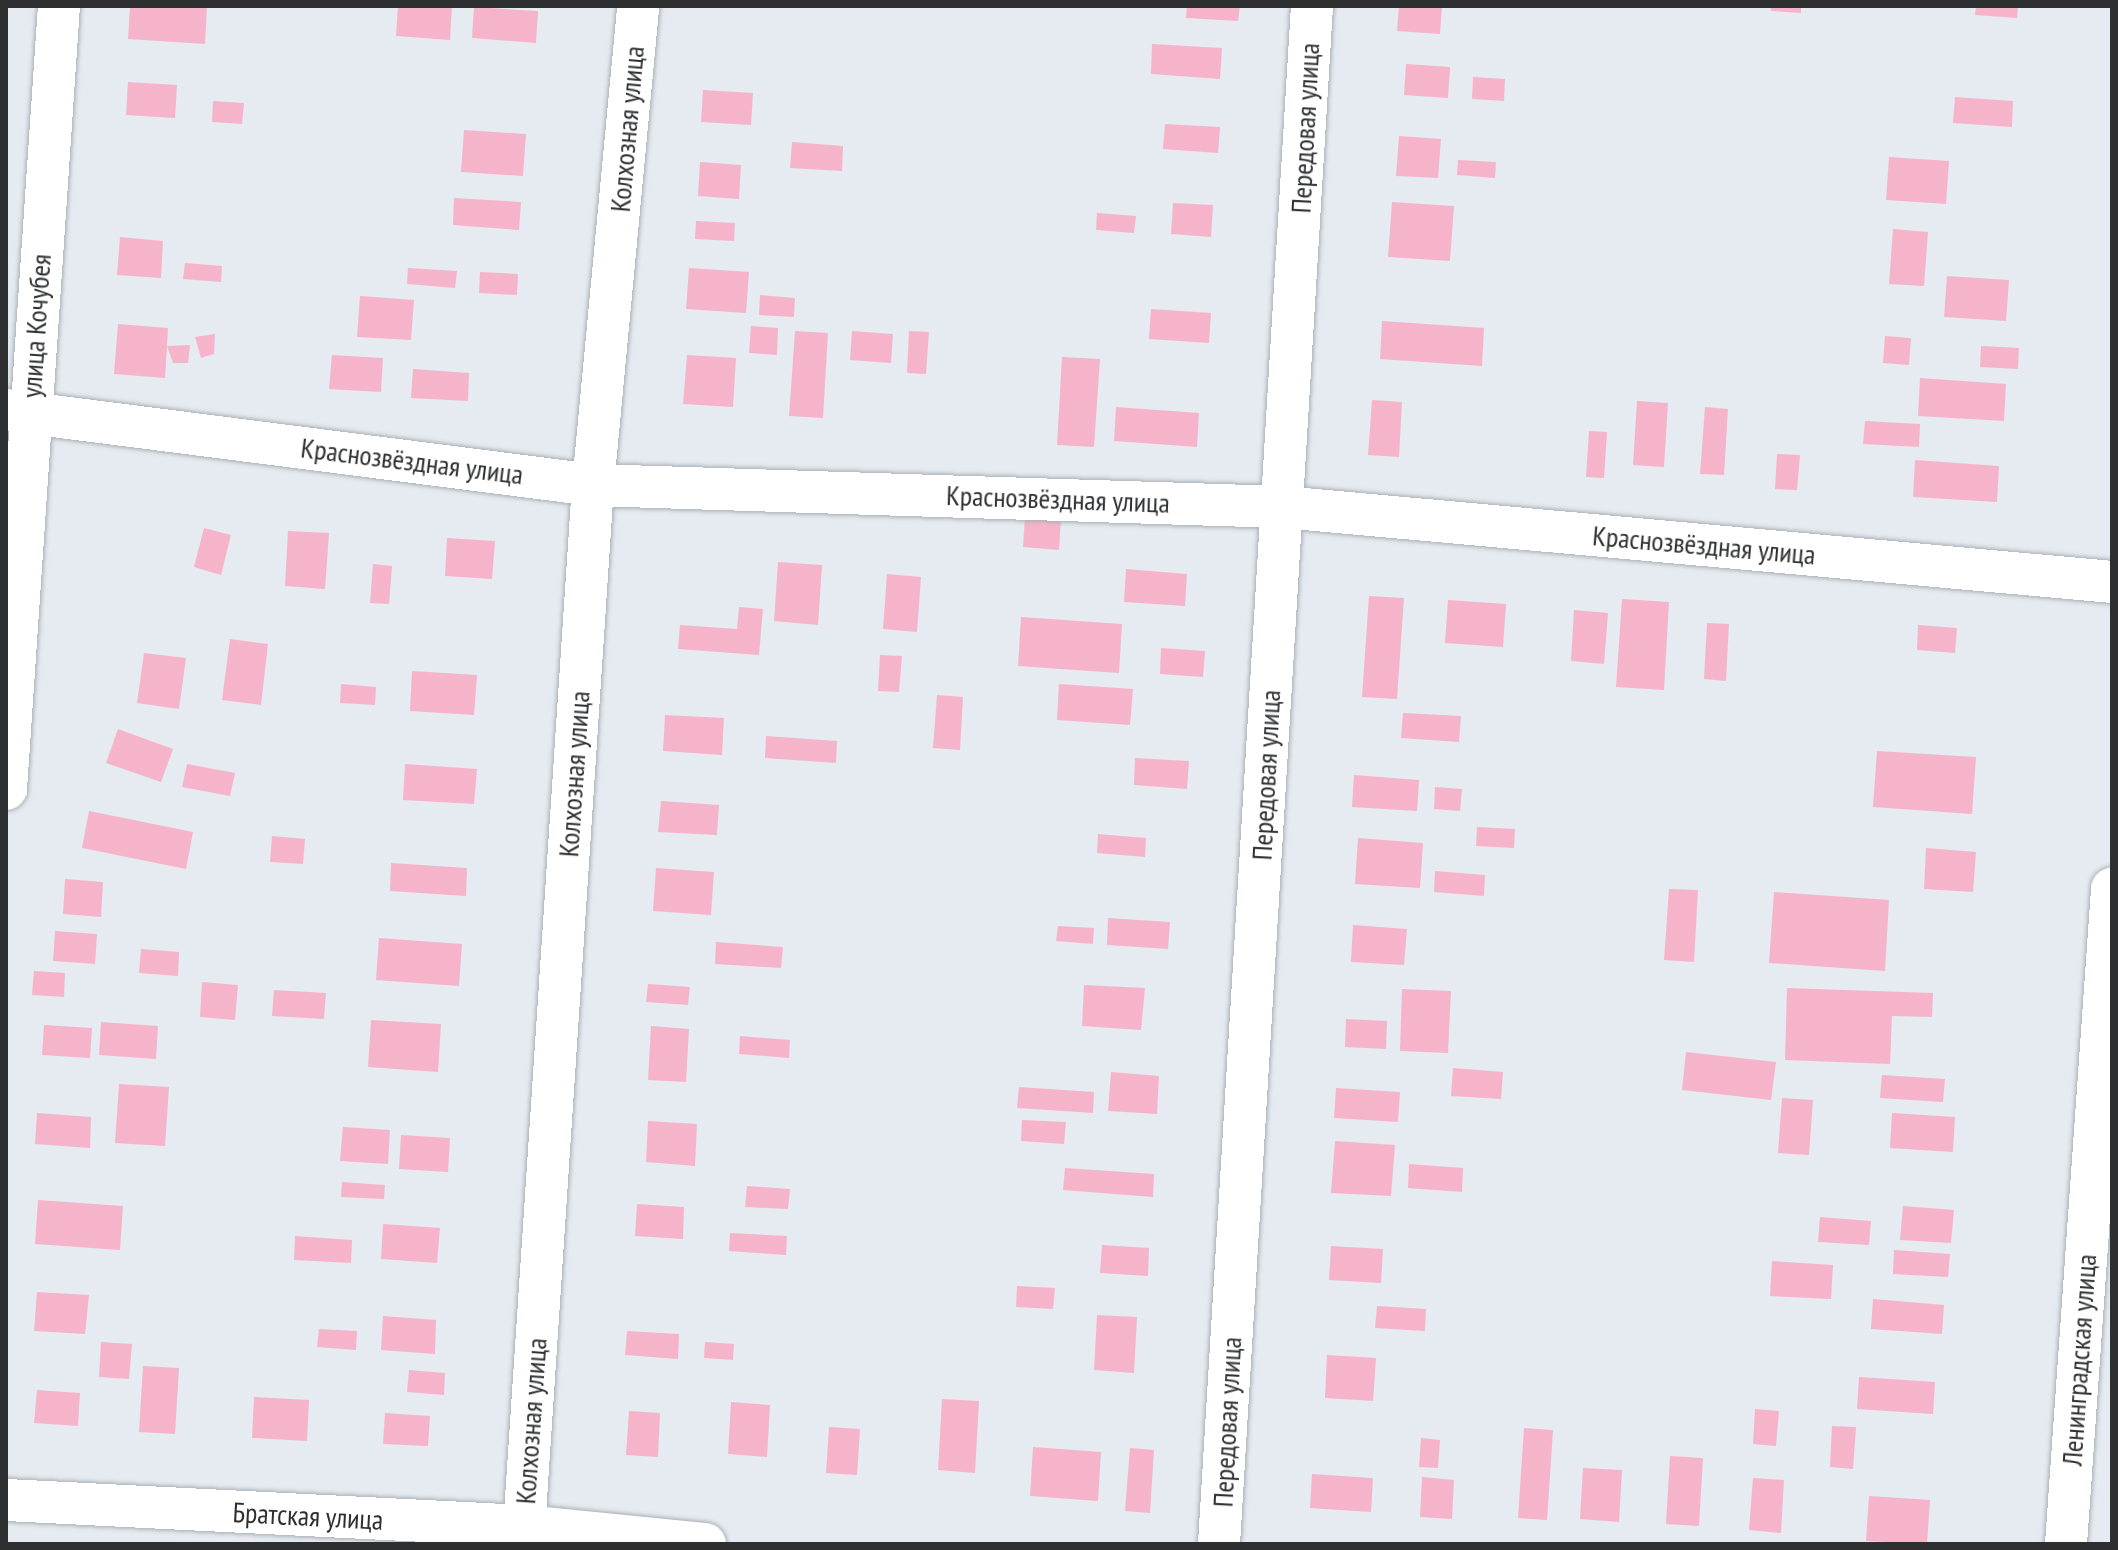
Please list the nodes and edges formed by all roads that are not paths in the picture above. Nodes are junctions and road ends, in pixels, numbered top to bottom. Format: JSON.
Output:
{"nodes":[{"id":1,"x":59,"y":6,"type":"edge"},
{"id":2,"x":638,"y":6,"type":"edge"},
{"id":3,"x":1312,"y":6,"type":"edge"},
{"id":4,"x":18,"y":411,"type":"edge"},
{"id":5,"x":593,"y":485,"type":"junction"},
{"id":6,"x":1282,"y":507,"type":"junction"},
{"id":7,"x":2112,"y":582,"type":"edge"},
{"id":8,"x":6,"y":789,"type":"edge"},
{"id":9,"x":2112,"y":889,"type":"edge"},
{"id":10,"x":6,"y":1500,"type":"edge"},
{"id":11,"x":524,"y":1535,"type":"edge"},
{"id":12,"x":705,"y":1544,"type":"edge"},
{"id":13,"x":1219,"y":1544,"type":"edge"},
{"id":14,"x":2066,"y":1544,"type":"edge"}],
"edges":[{"from":1,"to":4,"type":"street","name":"улица Кочубея"},
{"from":2,"to":5,"type":"street","name":"Колхозная улица"},
{"from":3,"to":6,"type":"street","name":"Передовая улица"},
{"from":4,"to":5,"type":"street","name":"Краснозвёздная улица"},
{"from":4,"to":8,"type":"street","name":"улица Кочубея"},
{"from":5,"to":6,"type":"street","name":"Краснозвёздная улица"},
{"from":5,"to":11,"type":"street","name":"Колхозная улица"},
{"from":6,"to":7,"type":"street","name":"Краснозвёздная улица"},
{"from":6,"to":13,"type":"street","name":"Передовая улица"},
{"from":9,"to":14,"type":"street","name":"Ленинградская улица"},
{"from":10,"to":11,"type":"street","name":"Братская улица"},
{"from":11,"to":12,"type":"street","name":"Братская улица"}]}
